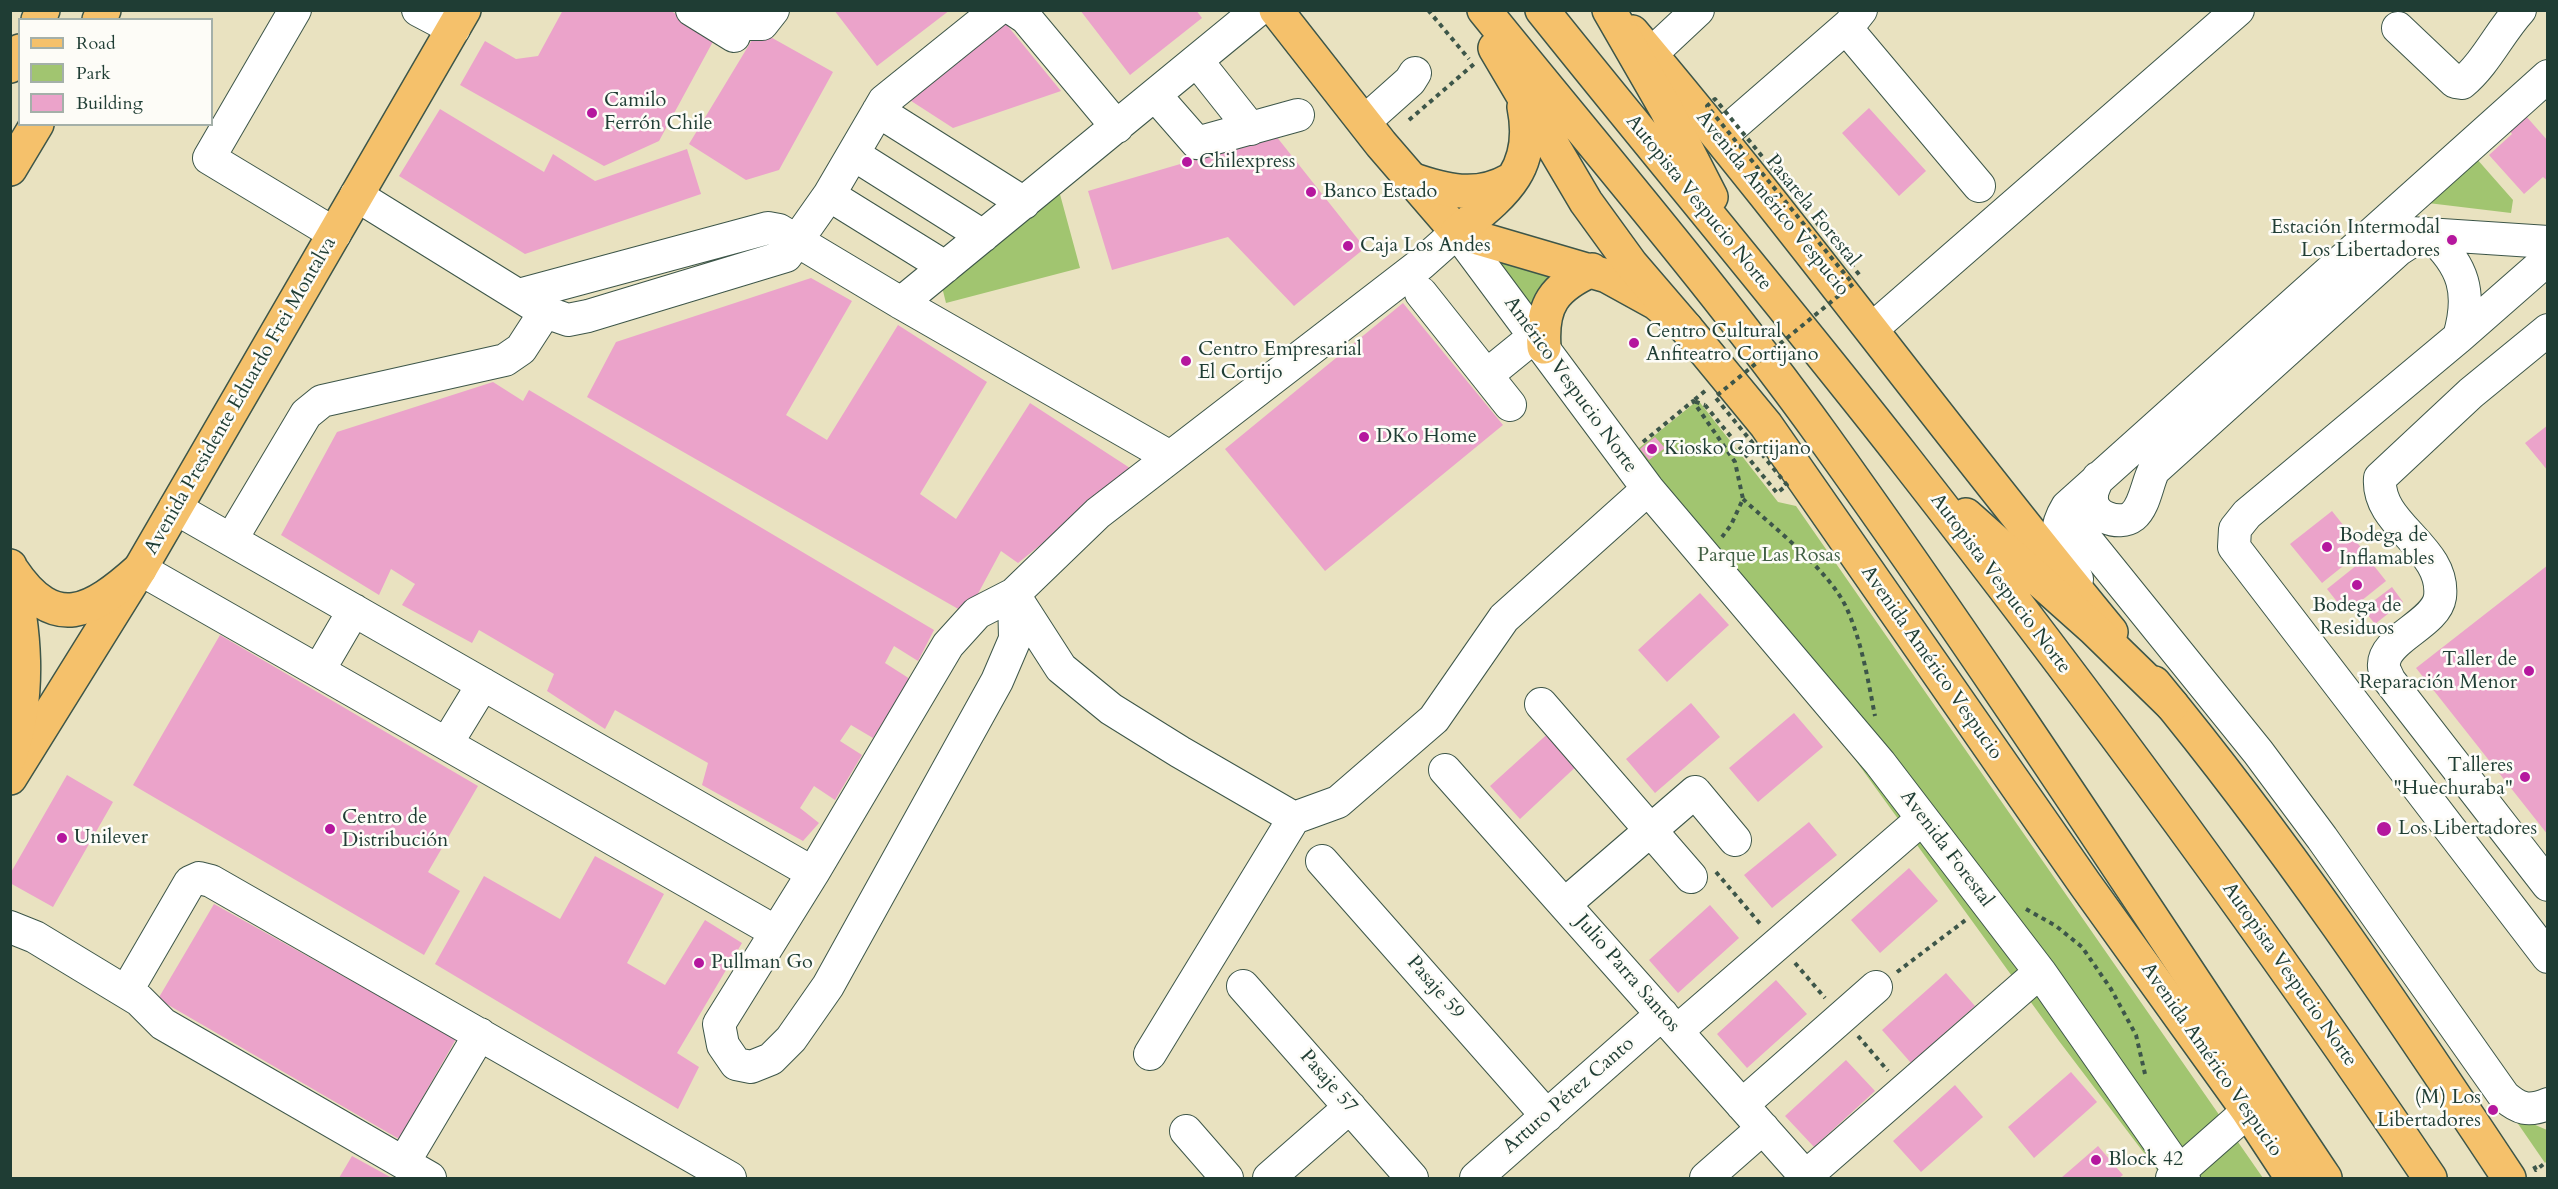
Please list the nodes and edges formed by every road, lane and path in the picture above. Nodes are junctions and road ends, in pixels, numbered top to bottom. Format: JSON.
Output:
{"nodes":[{"id":1,"x":295,"y":10,"type":"edge"},
{"id":2,"x":418,"y":10,"type":"edge"},
{"id":3,"x":692,"y":10,"type":"edge"},
{"id":4,"x":773,"y":10,"type":"edge"},
{"id":5,"x":997,"y":10,"type":"edge"},
{"id":6,"x":1014,"y":10,"type":"edge"},
{"id":7,"x":1258,"y":10,"type":"edge"},
{"id":8,"x":1276,"y":10,"type":"edge"},
{"id":9,"x":1472,"y":10,"type":"edge"},
{"id":10,"x":1484,"y":10,"type":"edge"},
{"id":11,"x":1542,"y":10,"type":"edge"},
{"id":12,"x":1611,"y":10,"type":"edge"},
{"id":13,"x":1698,"y":10,"type":"edge"},
{"id":14,"x":2238,"y":10,"type":"edge"},
{"id":15,"x":2520,"y":10,"type":"edge"},
{"id":16,"x":1856,"y":17,"type":"edge"},
{"id":17,"x":459,"y":20,"type":"edge"},
{"id":18,"x":729,"y":23,"type":"edge"},
{"id":19,"x":2398,"y":28,"type":"dead end"},
{"id":20,"x":1651,"y":54,"type":"junction"},
{"id":21,"x":1197,"y":61,"type":"junction"},
{"id":22,"x":1415,"y":73,"type":"dead end"},
{"id":23,"x":2547,"y":76,"type":"edge"},
{"id":24,"x":1155,"y":95,"type":"junction"},
{"id":25,"x":1522,"y":97,"type":"junction"},
{"id":26,"x":878,"y":111,"type":"junction"},
{"id":27,"x":1298,"y":115,"type":"dead end"},
{"id":28,"x":1364,"y":122,"type":"junction"},
{"id":29,"x":1117,"y":127,"type":"junction"},
{"id":30,"x":1251,"y":129,"type":"junction"},
{"id":31,"x":1720,"y":137,"type":"junction"},
{"id":32,"x":24,"y":146,"type":"edge"},
{"id":33,"x":853,"y":154,"type":"junction"},
{"id":34,"x":1514,"y":177,"type":"junction"},
{"id":35,"x":1411,"y":179,"type":"junction"},
{"id":36,"x":10,"y":181,"type":"edge"},
{"id":37,"x":1979,"y":186,"type":"dead end"},
{"id":38,"x":356,"y":195,"type":"junction"},
{"id":39,"x":829,"y":195,"type":"junction"},
{"id":40,"x":1024,"y":203,"type":"junction"},
{"id":41,"x":2377,"y":230,"type":"junction"},
{"id":42,"x":1457,"y":232,"type":"junction"},
{"id":43,"x":335,"y":234,"type":"junction"},
{"id":44,"x":2430,"y":235,"type":"junction"},
{"id":45,"x":983,"y":236,"type":"junction"},
{"id":46,"x":796,"y":241,"type":"junction"},
{"id":47,"x":2547,"y":242,"type":"edge"},
{"id":48,"x":1743,"y":257,"type":"junction"},
{"id":49,"x":2547,"y":259,"type":"edge"},
{"id":50,"x":945,"y":267,"type":"junction"},
{"id":51,"x":1592,"y":270,"type":"junction"},
{"id":52,"x":1862,"y":278,"type":"dead end"},
{"id":53,"x":1421,"y":293,"type":"dead end"},
{"id":54,"x":519,"y":295,"type":"junction"},
{"id":55,"x":901,"y":303,"type":"junction"},
{"id":56,"x":544,"y":312,"type":"junction"},
{"id":57,"x":1686,"y":328,"type":"junction"},
{"id":58,"x":1872,"y":329,"type":"junction"},
{"id":59,"x":2547,"y":330,"type":"edge"},
{"id":60,"x":2459,"y":337,"type":"junction"},
{"id":61,"x":1539,"y":342,"type":"junction"},
{"id":62,"x":1486,"y":375,"type":"junction"},
{"id":63,"x":1510,"y":405,"type":"dead end"},
{"id":64,"x":1706,"y":405,"type":"dead end"},
{"id":65,"x":1170,"y":457,"type":"junction"},
{"id":66,"x":1623,"y":458,"type":"junction"},
{"id":67,"x":1904,"y":458,"type":"junction"},
{"id":68,"x":2098,"y":478,"type":"junction"},
{"id":69,"x":1648,"y":489,"type":"junction"},
{"id":70,"x":1743,"y":499,"type":"junction"},
{"id":71,"x":175,"y":508,"type":"junction"},
{"id":72,"x":231,"y":540,"type":"junction"},
{"id":73,"x":1697,"y":546,"type":"junction"},
{"id":74,"x":11,"y":567,"type":"edge"},
{"id":75,"x":140,"y":569,"type":"junction"},
{"id":76,"x":1014,"y":594,"type":"junction"},
{"id":77,"x":354,"y":610,"type":"junction"},
{"id":78,"x":2096,"y":613,"type":"junction"},
{"id":79,"x":319,"y":670,"type":"junction"},
{"id":80,"x":483,"y":684,"type":"junction"},
{"id":81,"x":1541,"y":704,"type":"dead end"},
{"id":82,"x":2172,"y":705,"type":"junction"},
{"id":83,"x":1876,"y":718,"type":"dead end"},
{"id":84,"x":447,"y":743,"type":"junction"},
{"id":85,"x":10,"y":756,"type":"edge"},
{"id":86,"x":1445,"y":770,"type":"dead end"},
{"id":87,"x":10,"y":778,"type":"edge"},
{"id":88,"x":1294,"y":818,"type":"junction"},
{"id":89,"x":1922,"y":819,"type":"junction"},
{"id":90,"x":1651,"y":830,"type":"junction"},
{"id":91,"x":1735,"y":840,"type":"dead end"},
{"id":92,"x":1322,"y":861,"type":"dead end"},
{"id":93,"x":813,"y":873,"type":"junction"},
{"id":94,"x":1703,"y":874,"type":"joint"},
{"id":95,"x":2547,"y":885,"type":"edge"},
{"id":96,"x":1565,"y":904,"type":"junction"},
{"id":97,"x":10,"y":927,"type":"edge"},
{"id":98,"x":776,"y":932,"type":"junction"},
{"id":99,"x":1778,"y":944,"type":"junction"},
{"id":100,"x":2354,"y":946,"type":"junction"},
{"id":101,"x":2547,"y":957,"type":"edge"},
{"id":102,"x":2040,"y":972,"type":"junction"},
{"id":103,"x":1244,"y":986,"type":"dead end"},
{"id":104,"x":1876,"y":987,"type":"dead end"},
{"id":105,"x":126,"y":992,"type":"junction"},
{"id":106,"x":1842,"y":1017,"type":"junction"},
{"id":107,"x":1670,"y":1023,"type":"junction"},
{"id":108,"x":2454,"y":1026,"type":"junction"},
{"id":109,"x":480,"y":1034,"type":"junction"},
{"id":110,"x":1150,"y":1054,"type":"dead end"},
{"id":111,"x":1905,"y":1090,"type":"junction"},
{"id":112,"x":2547,"y":1104,"type":"edge"},
{"id":113,"x":1742,"y":1105,"type":"junction"},
{"id":114,"x":1350,"y":1107,"type":"junction"},
{"id":115,"x":2248,"y":1111,"type":"junction"},
{"id":116,"x":1547,"y":1116,"type":"junction"},
{"id":117,"x":1763,"y":1128,"type":"junction"},
{"id":118,"x":1186,"y":1131,"type":"dead end"},
{"id":119,"x":417,"y":1170,"type":"edge"},
{"id":120,"x":2178,"y":1176,"type":"edge"},
{"id":121,"x":1806,"y":1178,"type":"edge"},
{"id":122,"x":730,"y":1179,"type":"edge"},
{"id":123,"x":1227,"y":1179,"type":"edge"},
{"id":124,"x":1269,"y":1179,"type":"edge"},
{"id":125,"x":1412,"y":1179,"type":"edge"},
{"id":126,"x":1476,"y":1179,"type":"edge"},
{"id":127,"x":1706,"y":1179,"type":"edge"},
{"id":128,"x":2292,"y":1179,"type":"edge"},
{"id":129,"x":2325,"y":1179,"type":"edge"},
{"id":130,"x":2430,"y":1179,"type":"edge"},
{"id":131,"x":2510,"y":1179,"type":"edge"}],
"edges":[{"from":1,"to":43,"type":"street"},
{"from":2,"to":17,"type":"street"},
{"from":3,"to":18,"type":"street"},
{"from":4,"to":18,"type":"street"},
{"from":5,"to":26,"type":"street"},
{"from":6,"to":29,"type":"street"},
{"from":7,"to":21,"type":"street"},
{"from":8,"to":28,"type":"main road"},
{"from":9,"to":25,"type":"main road"},
{"from":10,"to":129,"type":"main road"},
{"from":11,"to":48,"type":"main road","name":"Autopista Vespucio Norte"},
{"from":12,"to":20,"type":"main road","name":"Avenida Américo Vespucio"},
{"from":12,"to":48,"type":"main road"},
{"from":13,"to":20,"type":"street"},
{"from":14,"to":58,"type":"street"},
{"from":15,"to":19,"type":"street"},
{"from":16,"to":31,"type":"street"},
{"from":16,"to":37,"type":"street"},
{"from":17,"to":38,"type":"main road","name":"Avenida Presidente Eduardo Frei Montalva"},
{"from":20,"to":31,"type":"main road","name":"Avenida Américo Vespucio"},
{"from":21,"to":24,"type":"street"},
{"from":21,"to":30,"type":"street"},
{"from":22,"to":28,"type":"street"},
{"from":23,"to":41,"type":"street"},
{"from":24,"to":29,"type":"street"},
{"from":24,"to":30,"type":"street"},
{"from":25,"to":34,"type":"main road"},
{"from":25,"to":57,"type":"main road"},
{"from":26,"to":33,"type":"street"},
{"from":26,"to":40,"type":"street"},
{"from":27,"to":30,"type":"street"},
{"from":28,"to":35,"type":"main road"},
{"from":29,"to":40,"type":"street"},
{"from":31,"to":58,"type":"main road","name":"Avenida Américo Vespucio"},
{"from":32,"to":36,"type":"main road"},
{"from":33,"to":39,"type":"street"},
{"from":33,"to":45,"type":"street"},
{"from":34,"to":35,"type":"main road"},
{"from":34,"to":42,"type":"main road"},
{"from":35,"to":42,"type":"main road"},
{"from":38,"to":43,"type":"main road","name":"Avenida Presidente Eduardo Frei Montalva"},
{"from":38,"to":54,"type":"street"},
{"from":39,"to":46,"type":"street"},
{"from":39,"to":50,"type":"street"},
{"from":40,"to":45,"type":"street"},
{"from":41,"to":44,"type":"street"},
{"from":41,"to":68,"type":"street"},
{"from":42,"to":51,"type":"main road","name":"Avenida Américo Vespucio"},
{"from":42,"to":61,"type":"street","name":"Américo Vespucio Norte"},
{"from":42,"to":65,"type":"street"},
{"from":43,"to":71,"type":"main road","name":"Avenida Presidente Eduardo Frei Montalva"},
{"from":44,"to":47,"type":"street"},
{"from":44,"to":60,"type":"street"},
{"from":44,"to":68,"type":"street"},
{"from":45,"to":50,"type":"street"},
{"from":46,"to":54,"type":"street"},
{"from":46,"to":55,"type":"street"},
{"from":46,"to":56,"type":"street"},
{"from":48,"to":67,"type":"main road","name":"Autopista Vespucio Norte"},
{"from":49,"to":60,"type":"street"},
{"from":50,"to":55,"type":"street"},
{"from":51,"to":57,"type":"main road","name":"Avenida Américo Vespucio"},
{"from":51,"to":61,"type":"main road"},
{"from":52,"to":64,"type":"path","name":"Pasarela Forestal","bridge":true},
{"from":53,"to":62,"type":"street"},
{"from":54,"to":56,"type":"street"},
{"from":55,"to":65,"type":"street"},
{"from":56,"to":72,"type":"street"},
{"from":57,"to":115,"type":"main road","name":"Avenida Américo Vespucio"},
{"from":58,"to":78,"type":"main road","name":"Avenida Américo Vespucio"},
{"from":59,"to":95,"type":"street"},
{"from":60,"to":101,"type":"street"},
{"from":61,"to":62,"type":"street"},
{"from":61,"to":66,"type":"street","name":"Américo Vespucio Norte"},
{"from":62,"to":63,"type":"street"},
{"from":65,"to":76,"type":"street"},
{"from":66,"to":69,"type":"street","name":"Américo Vespucio Norte"},
{"from":66,"to":70,"type":"path"},
{"from":67,"to":82,"type":"main road"},
{"from":67,"to":130,"type":"main road","name":"Autopista Vespucio Norte"},
{"from":68,"to":78,"type":"street"},
{"from":68,"to":108,"type":"street"},
{"from":69,"to":73,"type":"street","name":"Américo Vespucio Norte"},
{"from":69,"to":88,"type":"street"},
{"from":70,"to":73,"type":"path"},
{"from":70,"to":83,"type":"path"},
{"from":71,"to":72,"type":"street"},
{"from":71,"to":75,"type":"main road","name":"Avenida Presidente Eduardo Frei Montalva"},
{"from":72,"to":77,"type":"street"},
{"from":73,"to":89,"type":"street","name":"Avenida Forestal"},
{"from":74,"to":75,"type":"main road"},
{"from":74,"to":85,"type":"main road"},
{"from":75,"to":79,"type":"street"},
{"from":75,"to":87,"type":"main road","name":"Avenida Presidente Eduardo Frei Montalva"},
{"from":76,"to":88,"type":"street"},
{"from":76,"to":93,"type":"street"},
{"from":76,"to":98,"type":"street"},
{"from":77,"to":79,"type":"street"},
{"from":77,"to":80,"type":"street"},
{"from":78,"to":82,"type":"main road","name":"Avenida Américo Vespucio"},
{"from":79,"to":84,"type":"street"},
{"from":80,"to":84,"type":"street"},
{"from":80,"to":93,"type":"street"},
{"from":81,"to":90,"type":"street"},
{"from":82,"to":100,"type":"main road","name":"Avenida Américo Vespucio"},
{"from":84,"to":98,"type":"street"},
{"from":86,"to":96,"type":"street","name":"Julio Parra Santos"},
{"from":88,"to":110,"type":"street"},
{"from":89,"to":99,"type":"street","name":"Arturo Pérez Canto"},
{"from":89,"to":102,"type":"street","name":"Avenida Forestal"},
{"from":90,"to":91,"type":"street"},
{"from":90,"to":94,"type":"street"},
{"from":90,"to":96,"type":"street"},
{"from":92,"to":116,"type":"street","name":"Pasaje 59"},
{"from":93,"to":98,"type":"street"},
{"from":94,"to":99,"type":"path"},
{"from":96,"to":107,"type":"street","name":"Julio Parra Santos"},
{"from":97,"to":105,"type":"street"},
{"from":99,"to":106,"type":"path"},
{"from":99,"to":107,"type":"street","name":"Arturo Pérez Canto"},
{"from":100,"to":108,"type":"street"},
{"from":100,"to":131,"type":"main road","name":"Avenida Américo Vespucio"},
{"from":102,"to":111,"type":"street"},
{"from":102,"to":120,"type":"street","name":"Avenida Forestal"},
{"from":103,"to":114,"type":"street","name":"Pasaje 57"},
{"from":104,"to":106,"type":"street"},
{"from":105,"to":109,"type":"street"},
{"from":105,"to":119,"type":"street"},
{"from":106,"to":111,"type":"path"},
{"from":106,"to":113,"type":"street"},
{"from":107,"to":113,"type":"street","name":"Julio Parra Santos"},
{"from":107,"to":116,"type":"street","name":"Arturo Pérez Canto"},
{"from":108,"to":112,"type":"street"},
{"from":109,"to":119,"type":"street"},
{"from":109,"to":122,"type":"street"},
{"from":111,"to":121,"type":"street"},
{"from":113,"to":117,"type":"street","name":"Julio Parra Santos"},
{"from":114,"to":124,"type":"street"},
{"from":114,"to":125,"type":"street","name":"Pasaje 57"},
{"from":115,"to":120,"type":"street"},
{"from":115,"to":128,"type":"main road","name":"Avenida Américo Vespucio"},
{"from":116,"to":126,"type":"street","name":"Arturo Pérez Canto"},
{"from":117,"to":121,"type":"street","name":"Julio Parra Santos"},
{"from":117,"to":127,"type":"street"},
{"from":118,"to":123,"type":"street"}]}
